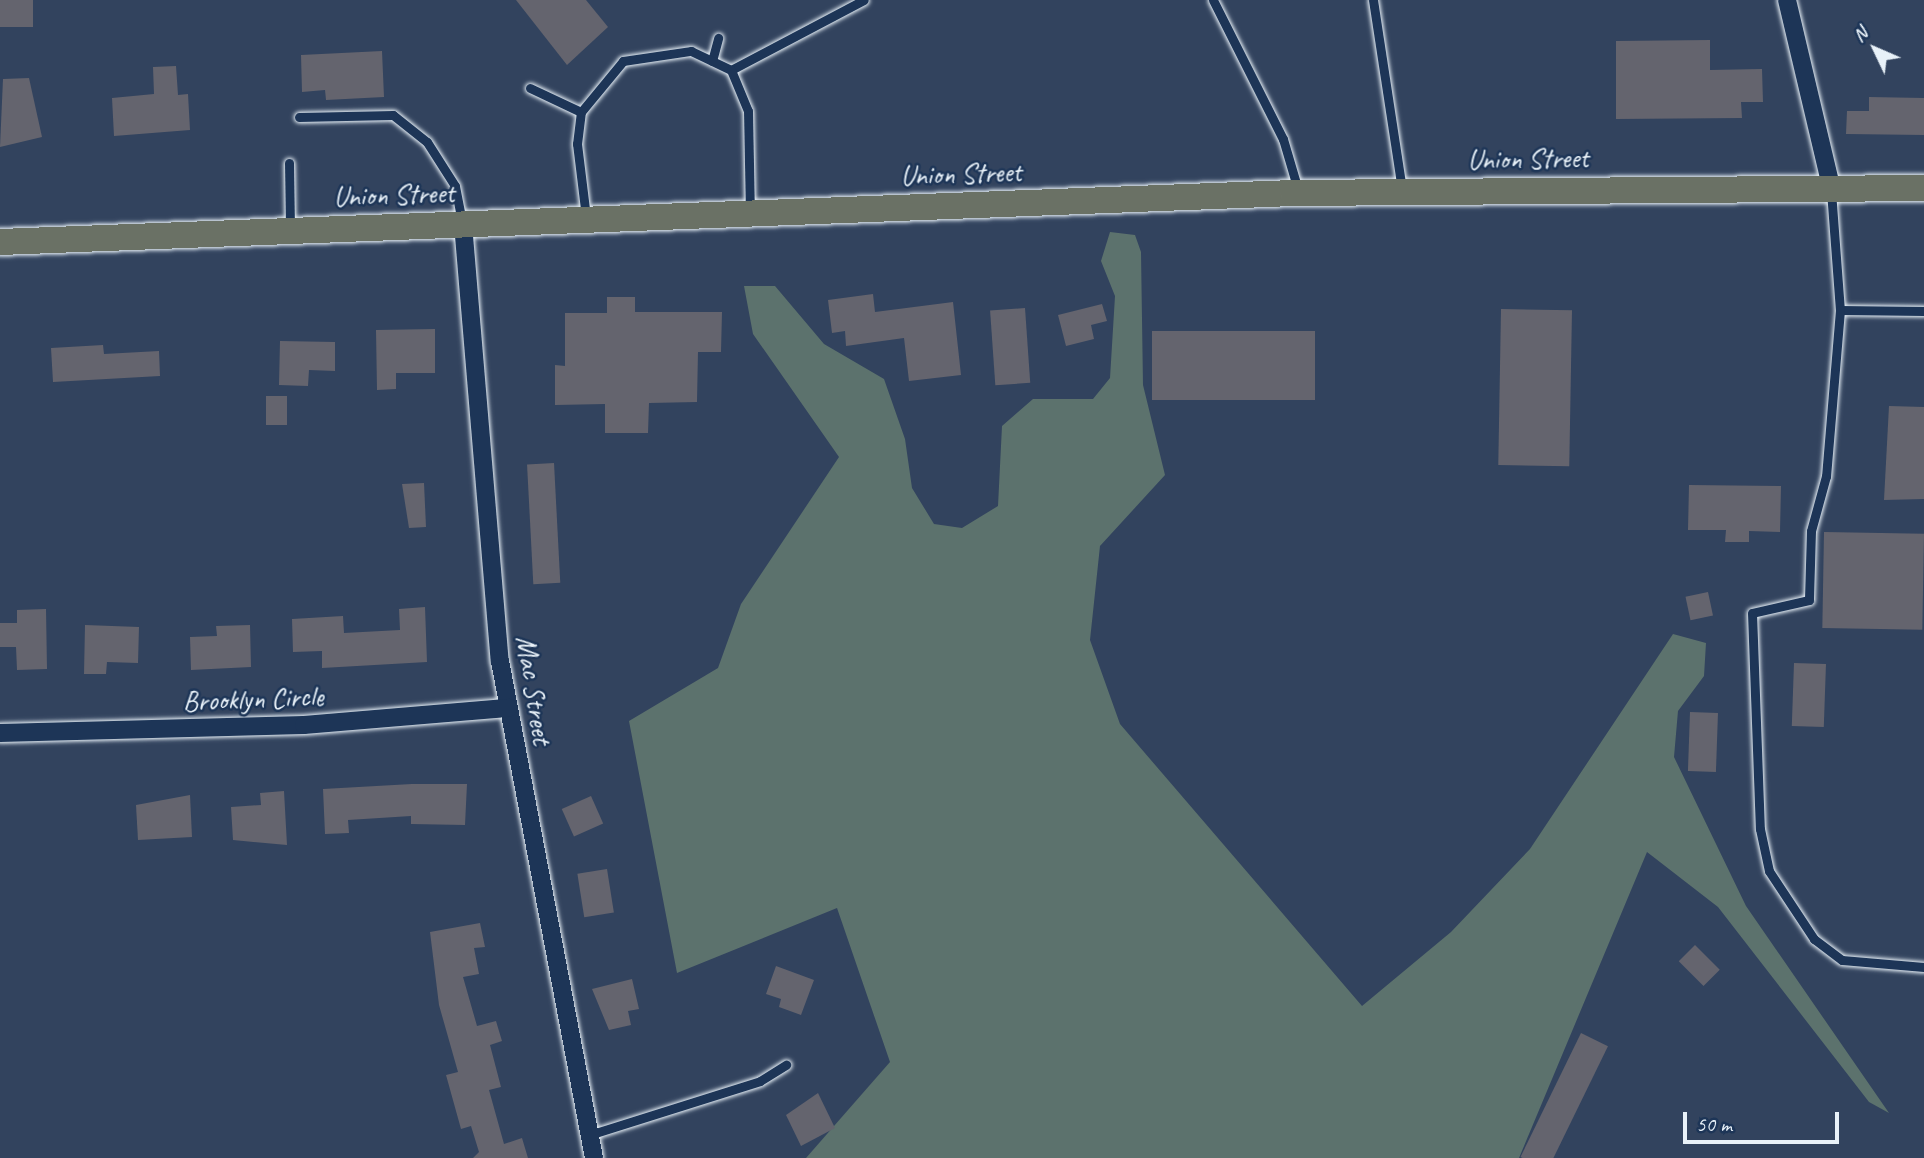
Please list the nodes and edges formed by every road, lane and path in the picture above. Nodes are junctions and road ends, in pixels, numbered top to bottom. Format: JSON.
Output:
{"nodes":[{"id":1,"x":864,"y":0,"type":"edge"},
{"id":2,"x":1213,"y":0,"type":"edge"},
{"id":3,"x":1373,"y":0,"type":"edge"},
{"id":4,"x":1787,"y":0,"type":"edge"},
{"id":5,"x":718,"y":38,"type":"dead end"},
{"id":6,"x":712,"y":61,"type":"junction"},
{"id":7,"x":731,"y":70,"type":"junction"},
{"id":8,"x":530,"y":88,"type":"dead end"},
{"id":9,"x":581,"y":112,"type":"junction"},
{"id":10,"x":299,"y":117,"type":"dead end"},
{"id":11,"x":289,"y":163,"type":"dead end"},
{"id":12,"x":1831,"y":186,"type":"junction"},
{"id":13,"x":1924,"y":188,"type":"edge"},
{"id":14,"x":1403,"y":192,"type":"junction"},
{"id":15,"x":1299,"y":193,"type":"junction"},
{"id":16,"x":750,"y":213,"type":"junction"},
{"id":17,"x":586,"y":219,"type":"junction"},
{"id":18,"x":463,"y":224,"type":"junction"},
{"id":19,"x":290,"y":231,"type":"junction"},
{"id":20,"x":0,"y":242,"type":"edge"},
{"id":21,"x":1840,"y":310,"type":"junction"},
{"id":22,"x":1924,"y":311,"type":"edge"},
{"id":23,"x":508,"y":708,"type":"junction"},
{"id":24,"x":0,"y":733,"type":"edge"},
{"id":25,"x":1924,"y":967,"type":"edge"},
{"id":26,"x":786,"y":1065,"type":"dead end"},
{"id":27,"x":589,"y":1135,"type":"junction"},
{"id":28,"x":594,"y":1158,"type":"edge"}],
"edges":[{"from":1,"to":7,"type":"lane"},
{"from":2,"to":15,"type":"lane"},
{"from":3,"to":14,"type":"lane"},
{"from":4,"to":12,"type":"street"},
{"from":5,"to":6,"type":"lane"},
{"from":6,"to":7,"type":"lane"},
{"from":6,"to":9,"type":"lane"},
{"from":7,"to":16,"type":"lane"},
{"from":8,"to":9,"type":"lane"},
{"from":9,"to":17,"type":"lane"},
{"from":10,"to":18,"type":"lane"},
{"from":11,"to":19,"type":"lane"},
{"from":12,"to":13,"type":"main road","name":"Union Street"},
{"from":12,"to":14,"type":"main road","name":"Union Street"},
{"from":12,"to":21,"type":"lane"},
{"from":14,"to":15,"type":"main road","name":"Union Street"},
{"from":15,"to":16,"type":"main road","name":"Union Street"},
{"from":16,"to":17,"type":"main road","name":"Union Street"},
{"from":17,"to":18,"type":"main road","name":"Union Street"},
{"from":18,"to":19,"type":"main road","name":"Union Street"},
{"from":18,"to":23,"type":"street","name":"Mac Street"},
{"from":19,"to":20,"type":"main road","name":"Union Street"},
{"from":21,"to":22,"type":"lane"},
{"from":21,"to":25,"type":"lane"},
{"from":23,"to":24,"type":"street","name":"Brooklyn Circle"},
{"from":23,"to":27,"type":"street","name":"Mac Street"},
{"from":26,"to":27,"type":"lane"},
{"from":27,"to":28,"type":"street","name":"Mac Street"}]}
